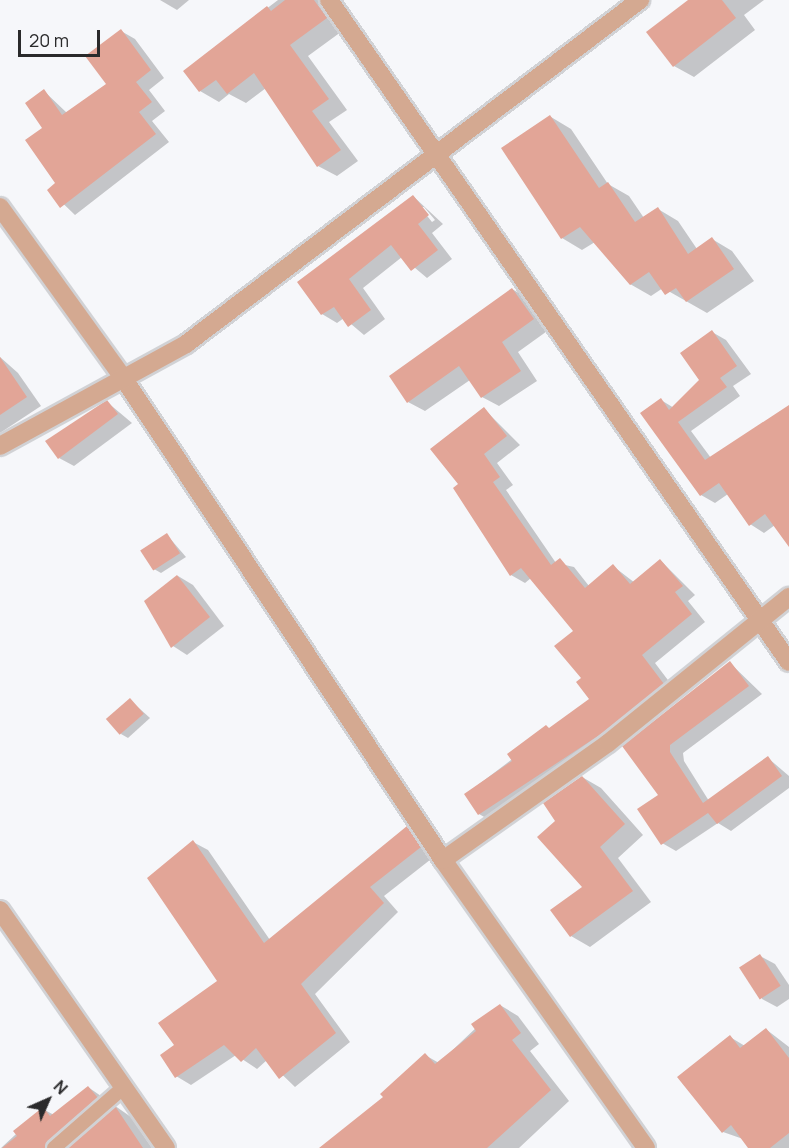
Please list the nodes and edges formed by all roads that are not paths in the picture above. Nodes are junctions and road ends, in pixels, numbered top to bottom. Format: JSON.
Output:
{"nodes":[{"id":1,"x":329,"y":0,"type":"edge"},
{"id":2,"x":640,"y":0,"type":"edge"},
{"id":3,"x":440,"y":153,"type":"junction"},
{"id":4,"x":0,"y":207,"type":"edge"},
{"id":5,"x":124,"y":379,"type":"junction"},
{"id":6,"x":0,"y":446,"type":"edge"},
{"id":7,"x":789,"y":597,"type":"edge"},
{"id":8,"x":760,"y":621,"type":"junction"},
{"id":9,"x":789,"y":662,"type":"edge"},
{"id":10,"x":443,"y":860,"type":"junction"},
{"id":11,"x":0,"y":910,"type":"edge"},
{"id":12,"x":124,"y":1087,"type":"junction"},
{"id":13,"x":54,"y":1148,"type":"edge"},
{"id":14,"x":166,"y":1148,"type":"edge"},
{"id":15,"x":646,"y":1148,"type":"edge"}],
"edges":[{"from":1,"to":3,"type":"street"},
{"from":2,"to":3,"type":"street"},
{"from":3,"to":5,"type":"street"},
{"from":3,"to":8,"type":"street"},
{"from":4,"to":5,"type":"street"},
{"from":5,"to":6,"type":"street"},
{"from":5,"to":10,"type":"street"},
{"from":7,"to":8,"type":"street"},
{"from":8,"to":9,"type":"street"},
{"from":8,"to":10,"type":"street"},
{"from":10,"to":15,"type":"street"},
{"from":11,"to":12,"type":"street"},
{"from":12,"to":13,"type":"lane"},
{"from":12,"to":14,"type":"street"}]}
